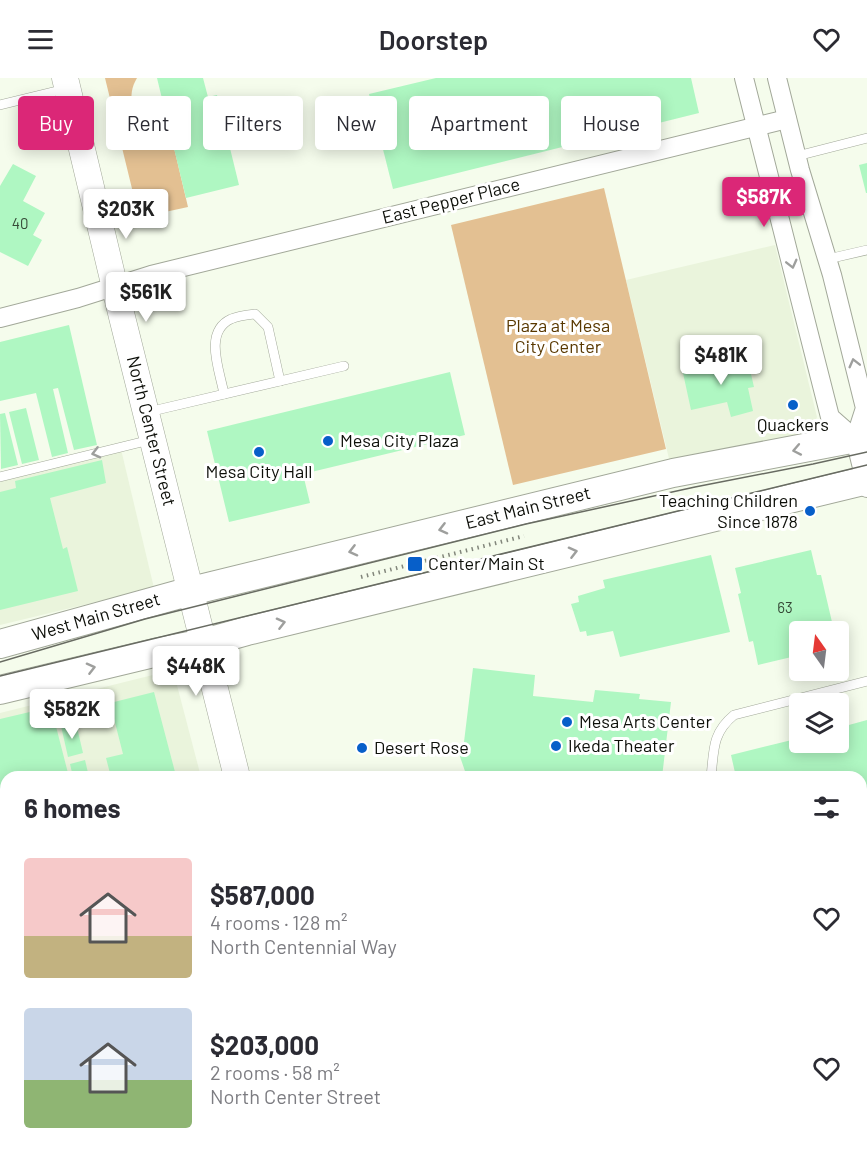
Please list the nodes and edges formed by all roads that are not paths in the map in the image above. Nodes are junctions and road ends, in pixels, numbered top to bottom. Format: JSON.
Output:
{"nodes":[{"id":1,"x":744,"y":78,"type":"edge"},
{"id":2,"x":777,"y":78,"type":"edge"},
{"id":3,"x":66,"y":83,"type":"edge"},
{"id":4,"x":0,"y":105,"type":"edge"},
{"id":5,"x":787,"y":119,"type":"junction"},
{"id":6,"x":756,"y":126,"type":"junction"},
{"id":7,"x":867,"y":138,"type":"edge"},
{"id":8,"x":797,"y":156,"type":"junction"},
{"id":9,"x":867,"y":250,"type":"edge"},
{"id":10,"x":828,"y":259,"type":"junction"},
{"id":11,"x":115,"y":287,"type":"junction"},
{"id":12,"x":0,"y":318,"type":"edge"},
{"id":13,"x":344,"y":366,"type":"dead end"},
{"id":14,"x":280,"y":381,"type":"junction"},
{"id":15,"x":224,"y":394,"type":"junction"},
{"id":16,"x":146,"y":412,"type":"junction"},
{"id":17,"x":153,"y":439,"type":"junction"},
{"id":18,"x":864,"y":464,"type":"edge"},
{"id":19,"x":0,"y":477,"type":"edge"},
{"id":20,"x":191,"y":591,"type":"junction"},
{"id":21,"x":0,"y":644,"type":"edge"},
{"id":22,"x":204,"y":644,"type":"junction"},
{"id":23,"x":867,"y":681,"type":"edge"},
{"id":24,"x":0,"y":690,"type":"edge"},
{"id":25,"x":236,"y":771,"type":"edge"},
{"id":26,"x":712,"y":771,"type":"edge"}],
"edges":[{"from":1,"to":6,"type":"street"},
{"from":2,"to":5,"type":"street"},
{"from":3,"to":4,"type":"lane"},
{"from":3,"to":11,"type":"street","name":"North Center Street"},
{"from":5,"to":6,"type":"street","name":"East Pepper Place"},
{"from":5,"to":8,"type":"street"},
{"from":6,"to":11,"type":"street","name":"East Pepper Place"},
{"from":6,"to":18,"type":"street","one_way":true},
{"from":7,"to":8,"type":"lane"},
{"from":8,"to":10,"type":"street"},
{"from":9,"to":10,"type":"lane"},
{"from":18,"to":10,"type":"street","one_way":true},
{"from":11,"to":12,"type":"street","name":"East Pepper Place"},
{"from":11,"to":16,"type":"street","name":"North Center Street"},
{"from":13,"to":14,"type":"lane"},
{"from":14,"to":15,"type":"lane"},
{"from":14,"to":15,"type":"lane"},
{"from":15,"to":16,"type":"lane"},
{"from":16,"to":17,"type":"street","name":"North Center Street"},
{"from":17,"to":19,"type":"lane","one_way":true},
{"from":17,"to":20,"type":"street","name":"North Center Street"},
{"from":18,"to":20,"type":"main road","name":"East Main Street","one_way":true},
{"from":22,"to":18,"type":"main road","one_way":true},
{"from":20,"to":21,"type":"main road","name":"West Main Street"},
{"from":20,"to":22,"type":"street","name":"North Center Street"},
{"from":24,"to":22,"type":"main road","one_way":true},
{"from":22,"to":25,"type":"street","name":"North Center Street"},
{"from":23,"to":26,"type":"lane"}]}
